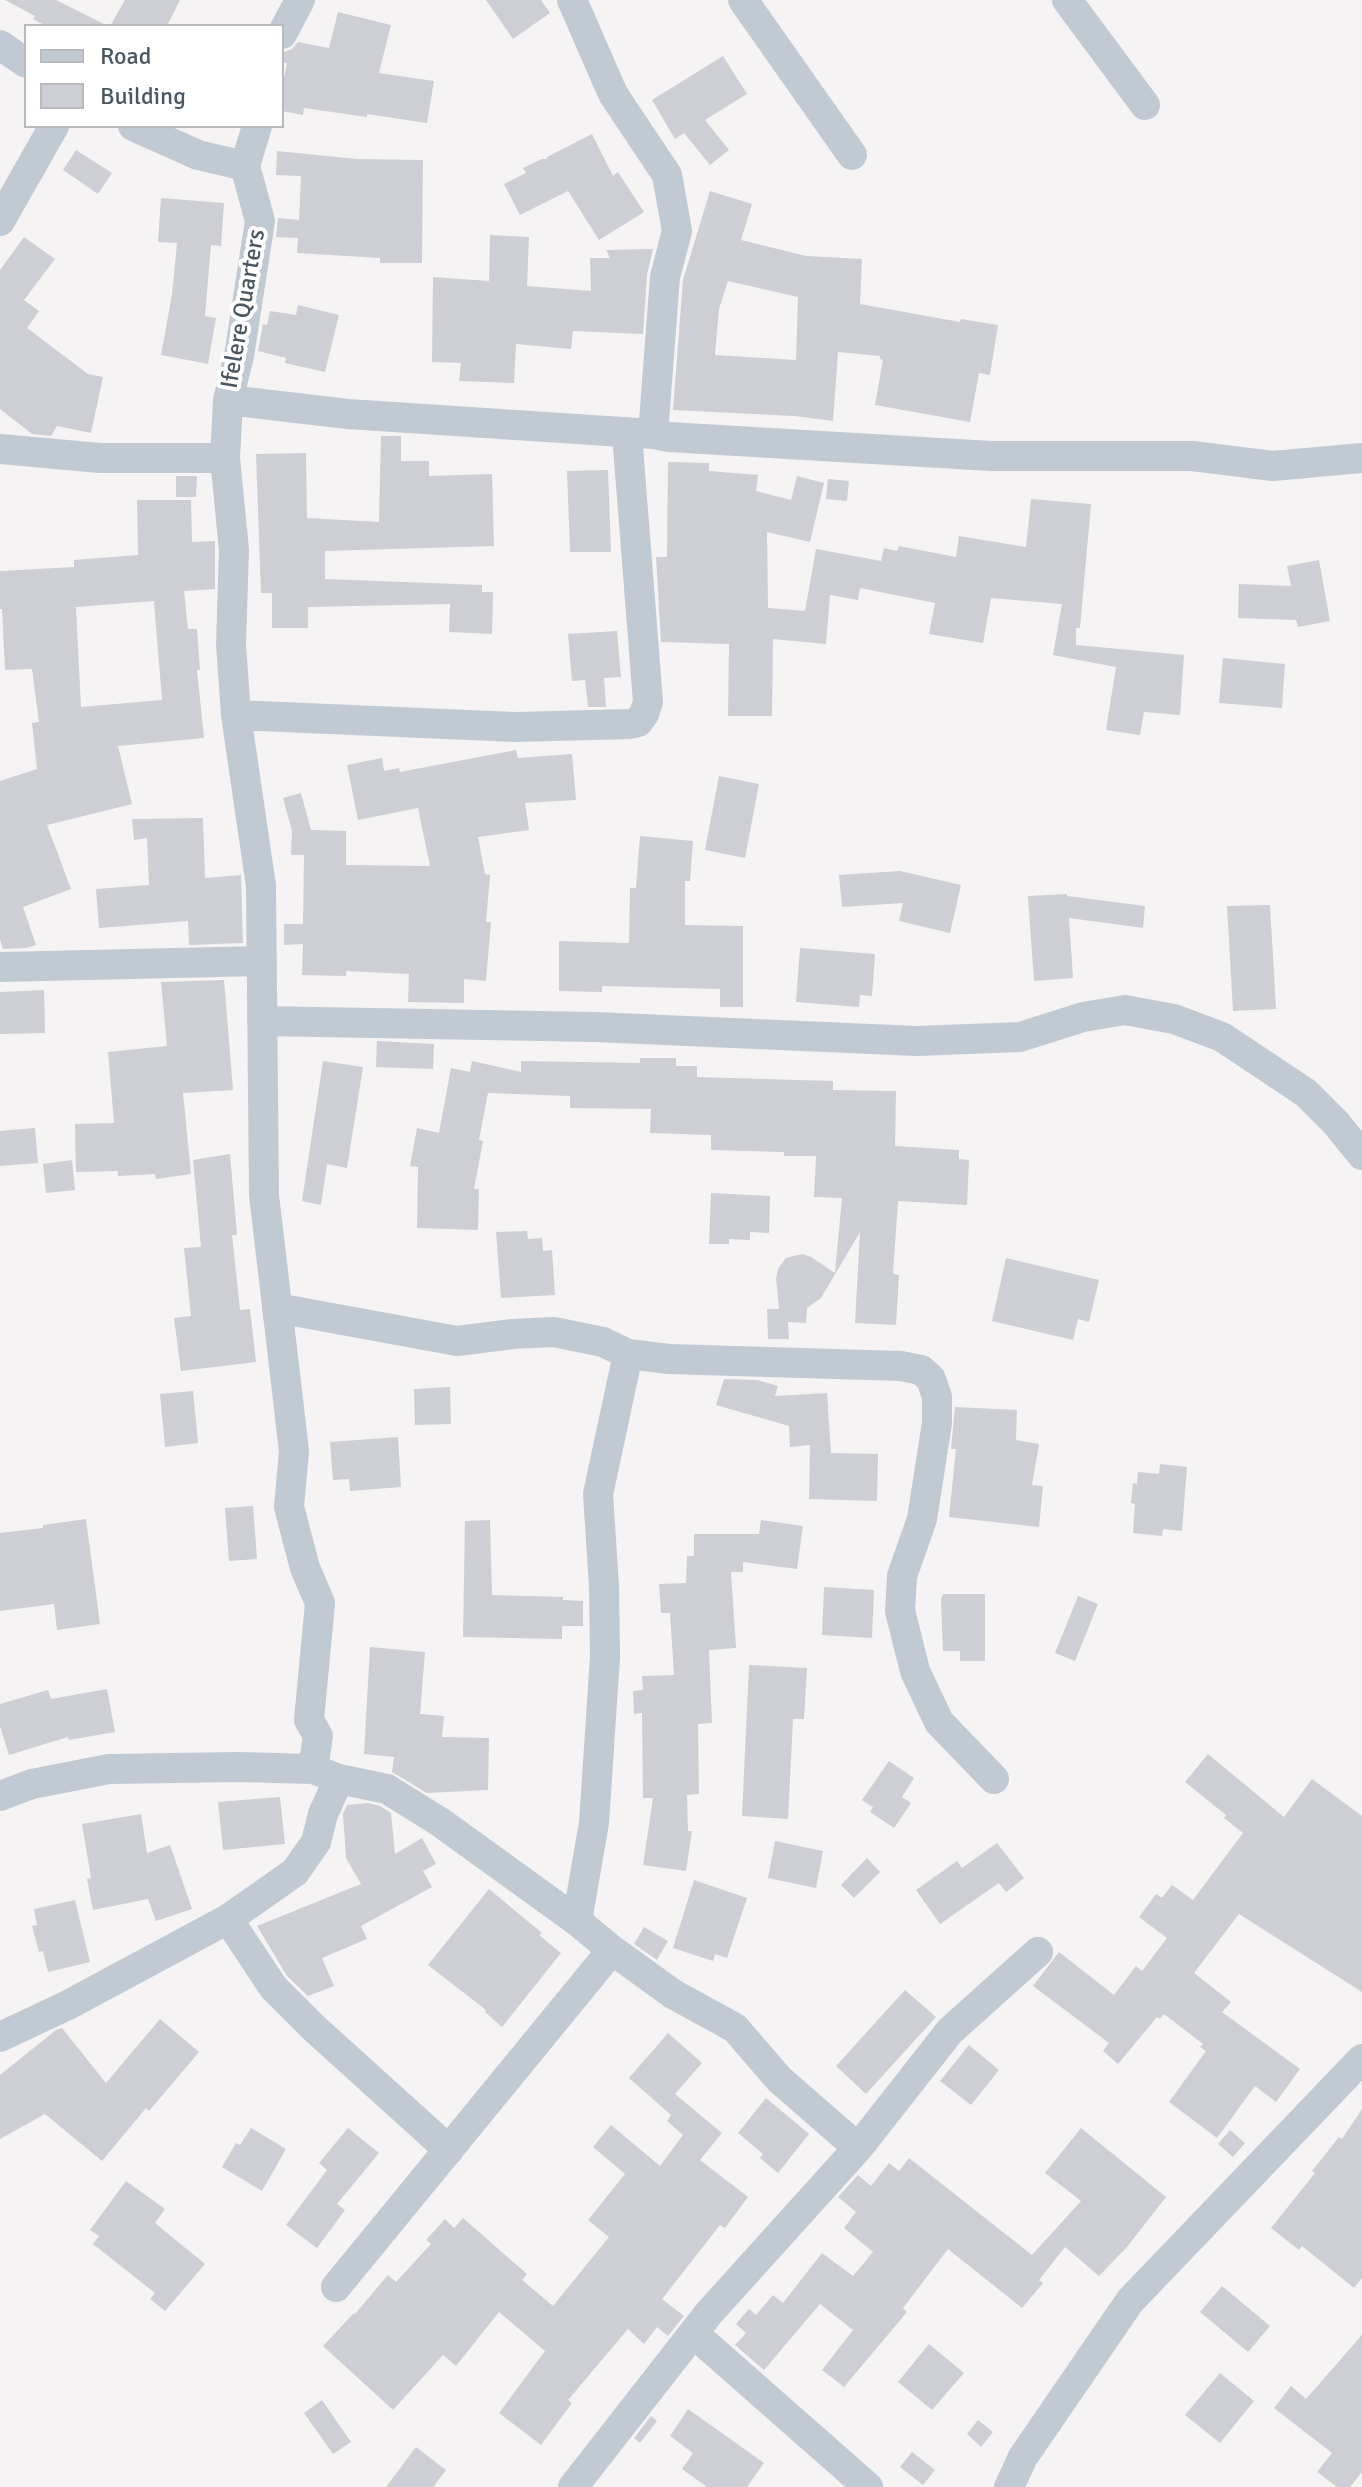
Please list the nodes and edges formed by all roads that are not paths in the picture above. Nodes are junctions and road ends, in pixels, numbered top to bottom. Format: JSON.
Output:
{"nodes":[{"id":1,"x":300,"y":0,"type":"edge"},
{"id":2,"x":572,"y":0,"type":"edge"},
{"id":3,"x":743,"y":0,"type":"edge"},
{"id":4,"x":1067,"y":0,"type":"edge"},
{"id":5,"x":284,"y":30,"type":"edge"},
{"id":6,"x":0,"y":45,"type":"edge"},
{"id":7,"x":24,"y":62,"type":"edge"},
{"id":8,"x":1145,"y":105,"type":"dead end"},
{"id":9,"x":53,"y":128,"type":"edge"},
{"id":10,"x":137,"y":128,"type":"edge"},
{"id":11,"x":256,"y":128,"type":"edge"},
{"id":12,"x":852,"y":155,"type":"dead end"},
{"id":13,"x":245,"y":166,"type":"junction"},
{"id":14,"x":0,"y":221,"type":"edge"},
{"id":15,"x":228,"y":400,"type":"junction"},
{"id":16,"x":640,"y":434,"type":"junction"},
{"id":17,"x":0,"y":449,"type":"edge"},
{"id":18,"x":225,"y":458,"type":"junction"},
{"id":19,"x":1362,"y":458,"type":"edge"},
{"id":20,"x":236,"y":715,"type":"junction"},
{"id":21,"x":262,"y":961,"type":"junction"},
{"id":22,"x":0,"y":967,"type":"edge"},
{"id":23,"x":262,"y":1021,"type":"junction"},
{"id":24,"x":1362,"y":1155,"type":"edge"},
{"id":25,"x":277,"y":1308,"type":"junction"},
{"id":26,"x":628,"y":1354,"type":"junction"},
{"id":27,"x":326,"y":1774,"type":"junction"},
{"id":28,"x":994,"y":1779,"type":"dead end"},
{"id":29,"x":0,"y":1796,"type":"edge"},
{"id":30,"x":228,"y":1919,"type":"junction"},
{"id":31,"x":577,"y":1921,"type":"junction"},
{"id":32,"x":612,"y":1950,"type":"junction"},
{"id":33,"x":1038,"y":1952,"type":"dead end"},
{"id":34,"x":0,"y":2037,"type":"edge"},
{"id":35,"x":1362,"y":2059,"type":"edge"},
{"id":36,"x":858,"y":2148,"type":"junction"},
{"id":37,"x":449,"y":2150,"type":"junction"},
{"id":38,"x":336,"y":2287,"type":"dead end"},
{"id":39,"x":693,"y":2333,"type":"junction"},
{"id":40,"x":573,"y":2487,"type":"edge"},
{"id":41,"x":868,"y":2487,"type":"edge"},
{"id":42,"x":1009,"y":2487,"type":"edge"}],
"edges":[{"from":1,"to":5,"type":"street"},
{"from":2,"to":16,"type":"street"},
{"from":3,"to":12,"type":"street"},
{"from":4,"to":8,"type":"street"},
{"from":6,"to":7,"type":"street"},
{"from":9,"to":14,"type":"street"},
{"from":10,"to":13,"type":"street"},
{"from":11,"to":13,"type":"street"},
{"from":13,"to":15,"type":"street","name":"Ifelere Quarters"},
{"from":15,"to":16,"type":"street"},
{"from":15,"to":18,"type":"street","name":"Ifelere Quarters"},
{"from":16,"to":19,"type":"street"},
{"from":16,"to":20,"type":"street"},
{"from":17,"to":18,"type":"street"},
{"from":18,"to":20,"type":"street","name":"Ifelere Quarters"},
{"from":20,"to":21,"type":"street","name":"Ifelere Quarters"},
{"from":21,"to":22,"type":"street"},
{"from":21,"to":23,"type":"street","name":"Ifelere Quarters"},
{"from":23,"to":24,"type":"street"},
{"from":23,"to":25,"type":"street","name":"Ifelere Quarters"},
{"from":25,"to":26,"type":"street"},
{"from":25,"to":27,"type":"street","name":"Ifelere Quarters"},
{"from":26,"to":28,"type":"street"},
{"from":26,"to":31,"type":"street"},
{"from":27,"to":29,"type":"street"},
{"from":27,"to":30,"type":"street"},
{"from":27,"to":31,"type":"street"},
{"from":30,"to":34,"type":"street"},
{"from":30,"to":37,"type":"street"},
{"from":31,"to":32,"type":"street"},
{"from":32,"to":36,"type":"street"},
{"from":32,"to":37,"type":"street"},
{"from":33,"to":36,"type":"street"},
{"from":35,"to":42,"type":"street"},
{"from":36,"to":39,"type":"street"},
{"from":37,"to":38,"type":"street"},
{"from":39,"to":40,"type":"street"},
{"from":39,"to":41,"type":"street"}]}
